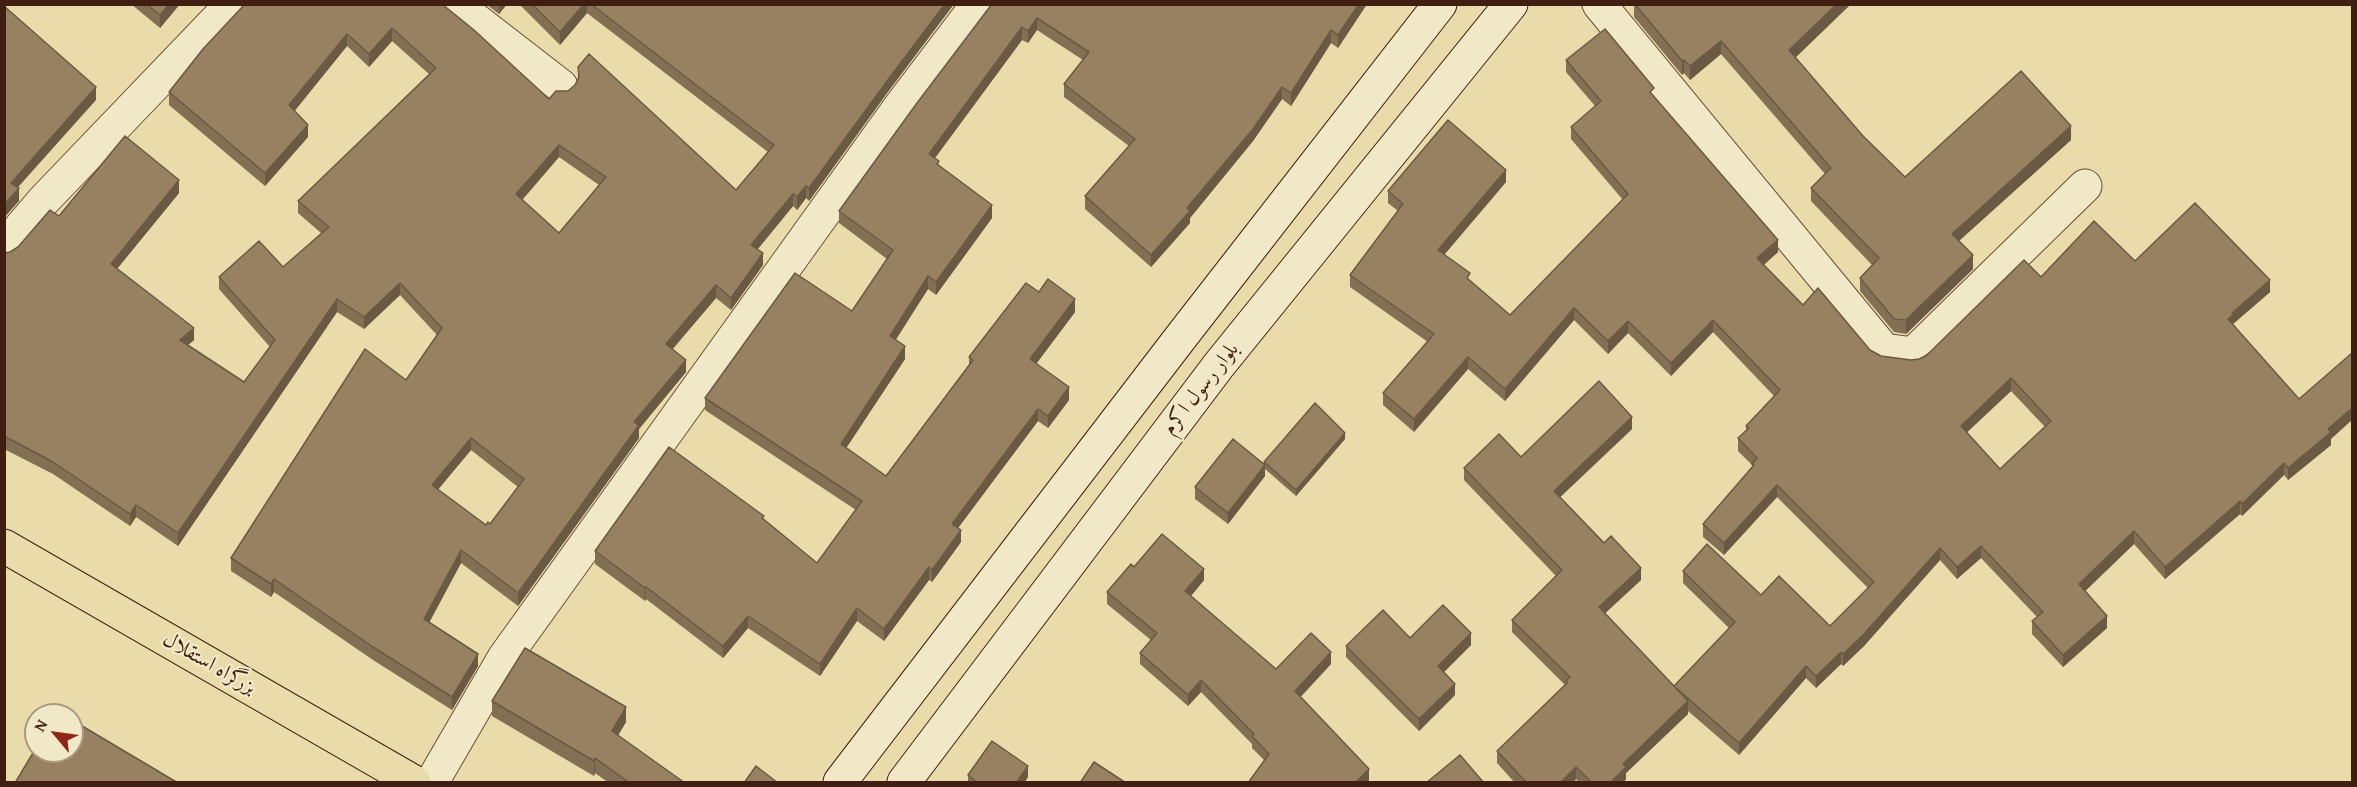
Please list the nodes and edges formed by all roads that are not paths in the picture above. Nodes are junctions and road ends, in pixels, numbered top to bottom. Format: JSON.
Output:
{"nodes":[{"id":1,"x":232,"y":4,"type":"edge"},
{"id":2,"x":455,"y":4,"type":"edge"},
{"id":3,"x":978,"y":4,"type":"edge"},
{"id":4,"x":1440,"y":4,"type":"edge"},
{"id":5,"x":1511,"y":4,"type":"edge"},
{"id":6,"x":1599,"y":4,"type":"edge"},
{"id":7,"x":561,"y":86,"type":"dead end"},
{"id":8,"x":2085,"y":186,"type":"dead end"},
{"id":9,"x":4,"y":246,"type":"edge"},
{"id":10,"x":4,"y":546,"type":"edge"},
{"id":11,"x":414,"y":783,"type":"edge"},
{"id":12,"x":432,"y":783,"type":"edge"},
{"id":13,"x":840,"y":783,"type":"edge"},
{"id":14,"x":904,"y":783,"type":"edge"}],
"edges":[{"from":1,"to":9,"type":"street"},
{"from":2,"to":7,"type":"street"},
{"from":3,"to":12,"type":"street"},
{"from":4,"to":13,"type":"street"},
{"from":5,"to":14,"type":"street","name":"بلوار رسول اکرم"},
{"from":6,"to":8,"type":"street"},
{"from":10,"to":11,"type":"highway","name":"بزرگراه استقلال"}]}
